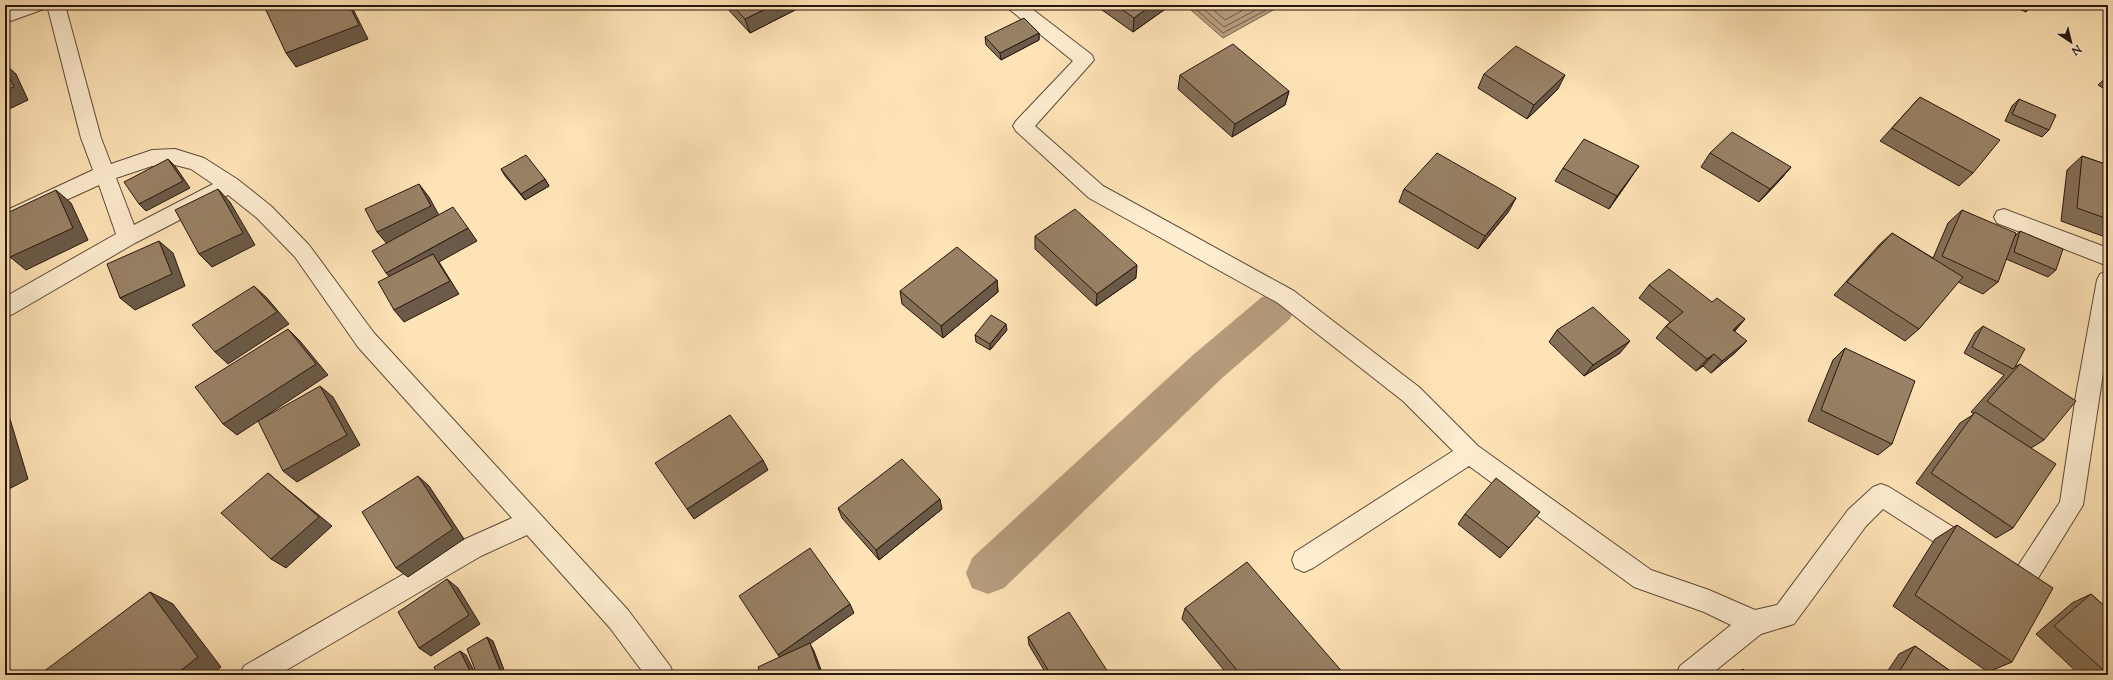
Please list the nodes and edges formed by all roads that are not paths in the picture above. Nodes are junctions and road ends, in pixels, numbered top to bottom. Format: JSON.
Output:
{"nodes":[{"id":1,"x":38,"y":5,"type":"edge"},
{"id":2,"x":56,"y":5,"type":"edge"},
{"id":3,"x":1015,"y":5,"type":"edge"},
{"id":4,"x":5,"y":17,"type":"edge"},
{"id":5,"x":104,"y":174,"type":"junction"},
{"id":6,"x":230,"y":185,"type":"junction"},
{"id":7,"x":2004,"y":217,"type":"dead end"},
{"id":8,"x":5,"y":220,"type":"edge"},
{"id":9,"x":128,"y":237,"type":"junction"},
{"id":10,"x":2108,"y":256,"type":"edge"},
{"id":11,"x":2108,"y":280,"type":"edge"},
{"id":12,"x":5,"y":308,"type":"edge"},
{"id":13,"x":1470,"y":453,"type":"junction"},
{"id":14,"x":530,"y":522,"type":"junction"},
{"id":15,"x":1304,"y":560,"type":"dead end"},
{"id":16,"x":1754,"y":624,"type":"junction"},
{"id":17,"x":253,"y":675,"type":"edge"},
{"id":18,"x":661,"y":675,"type":"edge"},
{"id":19,"x":1689,"y":675,"type":"edge"}],
"edges":[{"from":1,"to":4,"type":"street"},
{"from":2,"to":5,"type":"street"},
{"from":3,"to":13,"type":"street"},
{"from":5,"to":6,"type":"street"},
{"from":5,"to":8,"type":"street"},
{"from":5,"to":9,"type":"street"},
{"from":6,"to":9,"type":"street"},
{"from":6,"to":14,"type":"street"},
{"from":7,"to":10,"type":"street"},
{"from":9,"to":12,"type":"street"},
{"from":11,"to":16,"type":"street"},
{"from":13,"to":15,"type":"street"},
{"from":13,"to":16,"type":"street"},
{"from":14,"to":17,"type":"street"},
{"from":14,"to":18,"type":"street"},
{"from":16,"to":19,"type":"street"}]}
